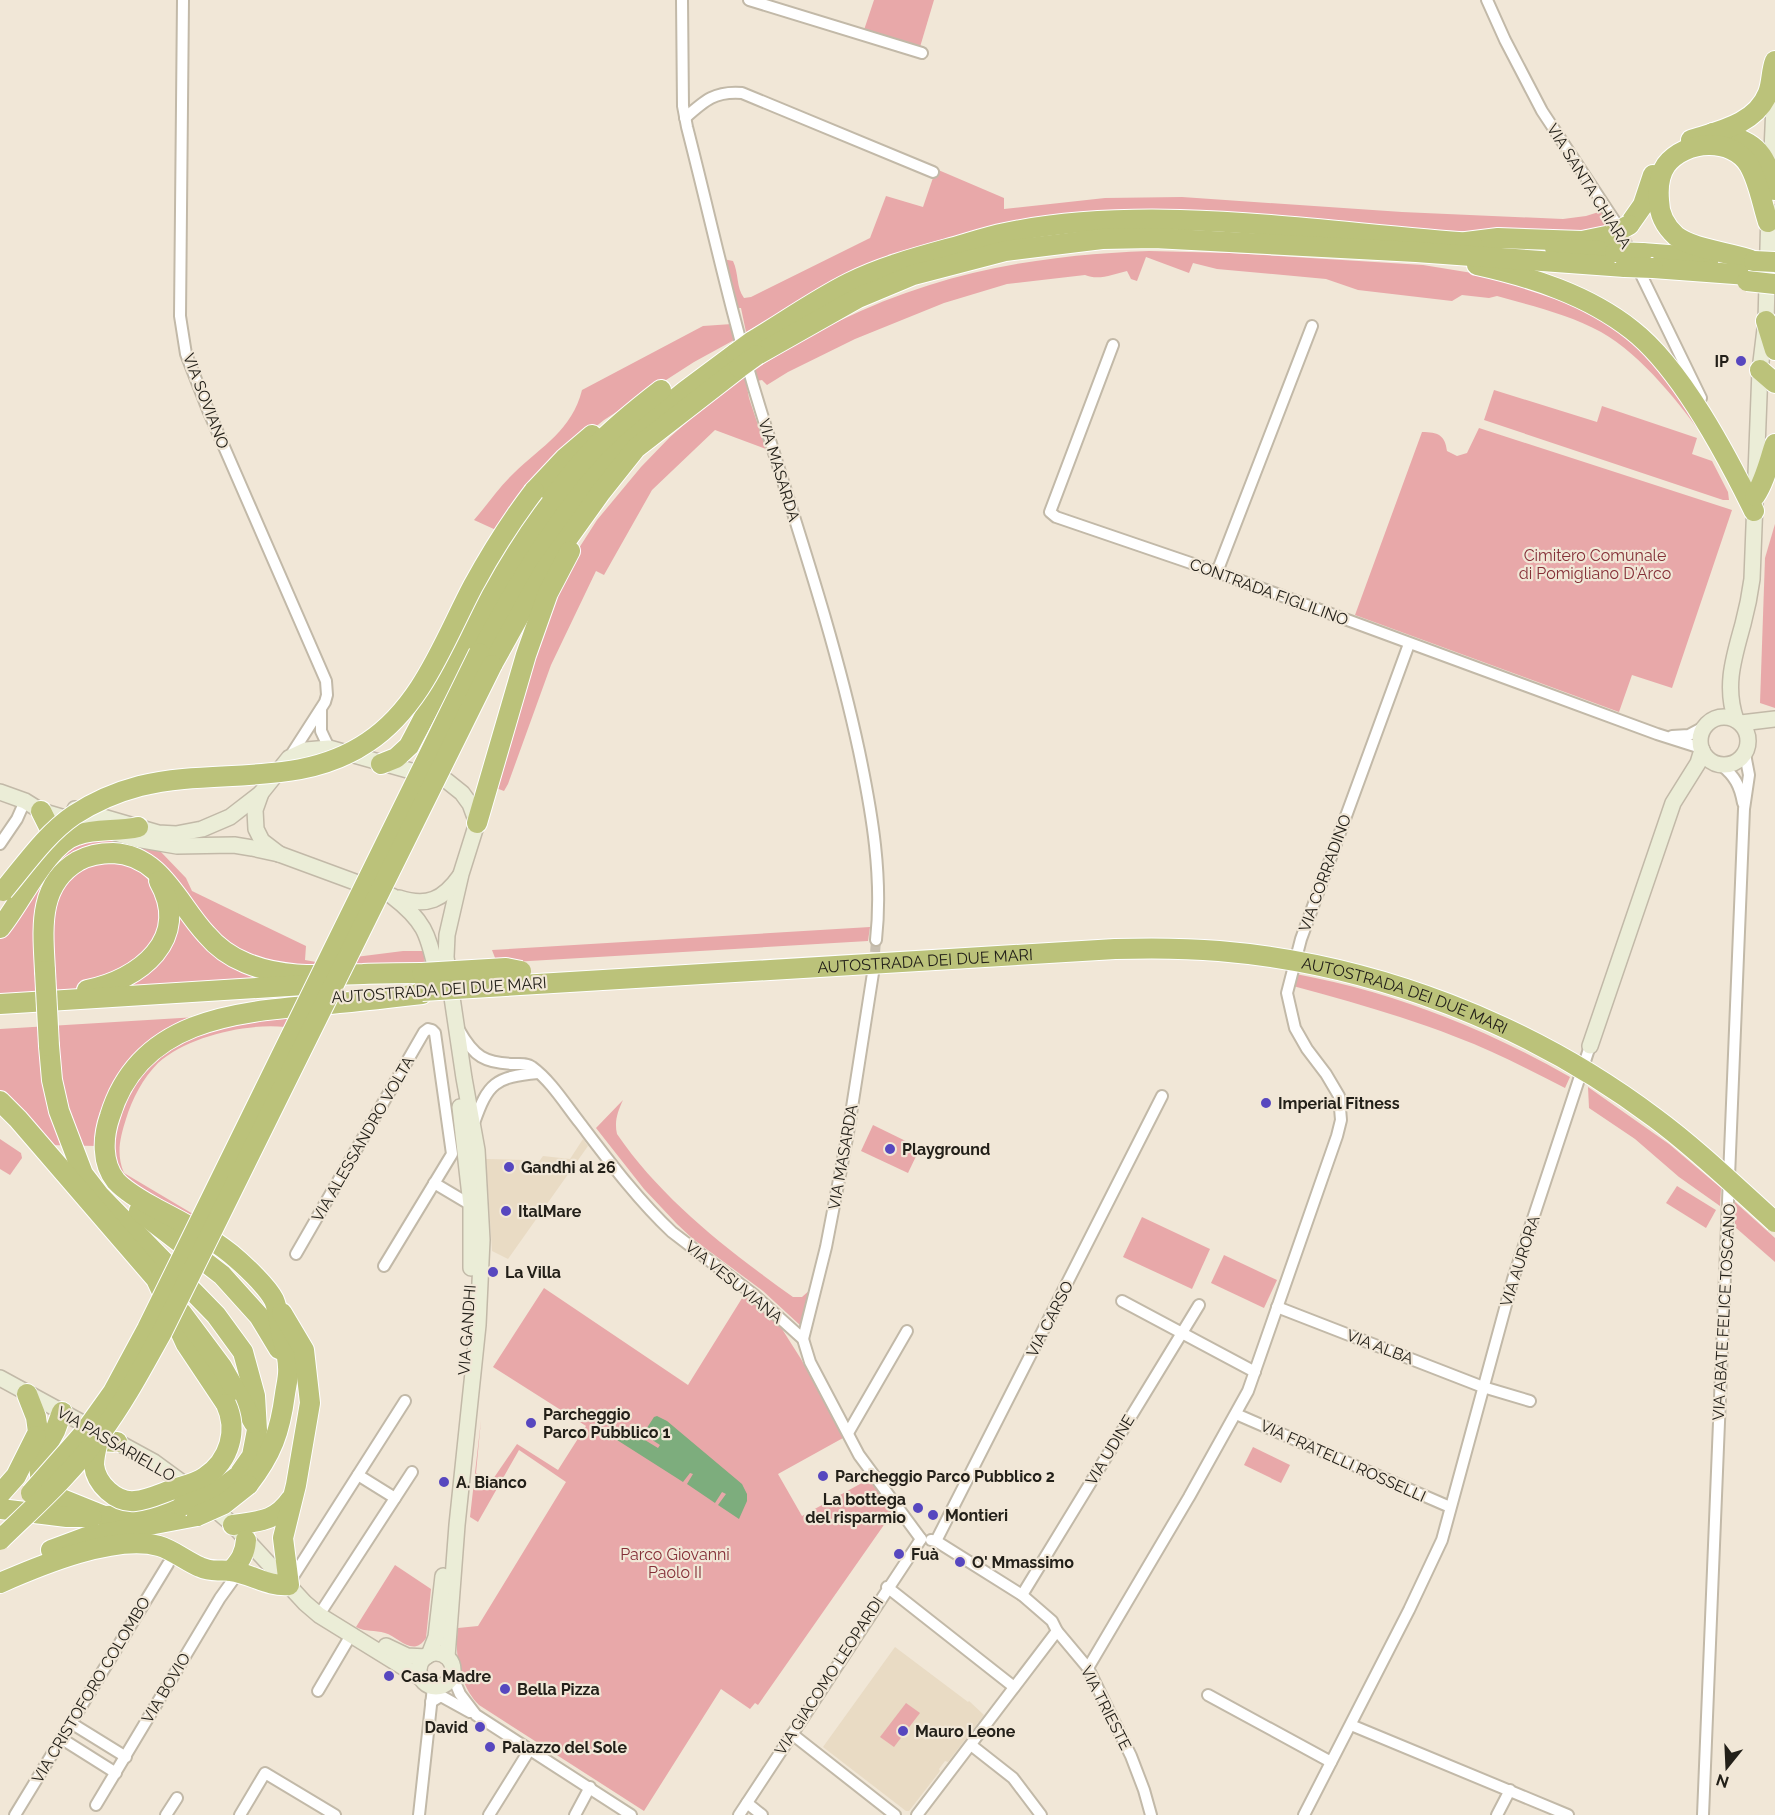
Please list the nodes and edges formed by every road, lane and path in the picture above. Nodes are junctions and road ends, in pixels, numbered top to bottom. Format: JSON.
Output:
{"nodes":[{"id":1,"x":183,"y":0,"type":"edge"},
{"id":2,"x":682,"y":0,"type":"edge"},
{"id":3,"x":749,"y":0,"type":"edge"},
{"id":4,"x":1487,"y":0,"type":"edge"},
{"id":5,"x":922,"y":53,"type":"dead end"},
{"id":6,"x":1775,"y":61,"type":"edge"},
{"id":7,"x":1775,"y":78,"type":"edge"},
{"id":8,"x":685,"y":118,"type":"junction"},
{"id":9,"x":1713,"y":133,"type":"junction"},
{"id":10,"x":933,"y":172,"type":"dead end"},
{"id":11,"x":1773,"y":181,"type":"edge"},
{"id":12,"x":1768,"y":222,"type":"junction"},
{"id":13,"x":1617,"y":251,"type":"junction"},
{"id":14,"x":1416,"y":252,"type":"junction"},
{"id":15,"x":1647,"y":260,"type":"junction"},
{"id":16,"x":1775,"y":262,"type":"edge"},
{"id":17,"x":1750,"y":272,"type":"junction"},
{"id":18,"x":1775,"y":276,"type":"edge"},
{"id":19,"x":1775,"y":284,"type":"edge"},
{"id":20,"x":1766,"y":321,"type":"junction"},
{"id":21,"x":1312,"y":326,"type":"dead end"},
{"id":22,"x":1113,"y":345,"type":"dead end"},
{"id":23,"x":745,"y":350,"type":"junction"},
{"id":24,"x":1775,"y":350,"type":"edge"},
{"id":25,"x":1760,"y":370,"type":"junction"},
{"id":26,"x":1775,"y":383,"type":"edge"},
{"id":27,"x":662,"y":390,"type":"junction"},
{"id":28,"x":1712,"y":418,"type":"junction"},
{"id":29,"x":1715,"y":438,"type":"junction"},
{"id":30,"x":1775,"y":444,"type":"edge"},
{"id":31,"x":601,"y":492,"type":"junction"},
{"id":32,"x":1755,"y":495,"type":"junction"},
{"id":33,"x":1217,"y":572,"type":"junction"},
{"id":34,"x":1409,"y":644,"type":"junction"},
{"id":35,"x":485,"y":659,"type":"junction"},
{"id":36,"x":1731,"y":667,"type":"junction"},
{"id":37,"x":321,"y":709,"type":"junction"},
{"id":38,"x":1775,"y":719,"type":"edge"},
{"id":39,"x":1739,"y":722,"type":"junction"},
{"id":40,"x":1710,"y":723,"type":"junction"},
{"id":41,"x":1775,"y":724,"type":"edge"},
{"id":42,"x":1657,"y":734,"type":"junction"},
{"id":43,"x":1682,"y":743,"type":"junction"},
{"id":44,"x":329,"y":748,"type":"junction"},
{"id":45,"x":1747,"y":748,"type":"junction"},
{"id":46,"x":1701,"y":749,"type":"junction"},
{"id":47,"x":289,"y":758,"type":"junction"},
{"id":48,"x":381,"y":764,"type":"junction"},
{"id":49,"x":1718,"y":764,"type":"junction"},
{"id":50,"x":1694,"y":769,"type":"junction"},
{"id":51,"x":0,"y":792,"type":"edge"},
{"id":52,"x":1681,"y":792,"type":"junction"},
{"id":53,"x":261,"y":793,"type":"junction"},
{"id":54,"x":33,"y":806,"type":"junction"},
{"id":55,"x":1744,"y":809,"type":"junction"},
{"id":56,"x":477,"y":823,"type":"junction"},
{"id":57,"x":138,"y":827,"type":"junction"},
{"id":58,"x":105,"y":831,"type":"junction"},
{"id":59,"x":0,"y":844,"type":"edge"},
{"id":60,"x":52,"y":852,"type":"junction"},
{"id":61,"x":279,"y":854,"type":"junction"},
{"id":62,"x":147,"y":865,"type":"junction"},
{"id":63,"x":461,"y":874,"type":"junction"},
{"id":64,"x":2,"y":893,"type":"edge"},
{"id":65,"x":392,"y":896,"type":"junction"},
{"id":66,"x":0,"y":928,"type":"edge"},
{"id":67,"x":876,"y":940,"type":"tunnel mouth"},
{"id":68,"x":873,"y":973,"type":"tunnel mouth"},
{"id":69,"x":423,"y":984,"type":"junction"},
{"id":70,"x":0,"y":997,"type":"edge"},
{"id":71,"x":0,"y":1004,"type":"edge"},
{"id":72,"x":0,"y":1017,"type":"edge"},
{"id":73,"x":456,"y":1023,"type":"junction"},
{"id":74,"x":1590,"y":1046,"type":"joint"},
{"id":75,"x":538,"y":1073,"type":"junction"},
{"id":76,"x":1162,"y":1096,"type":"dead end"},
{"id":77,"x":0,"y":1101,"type":"edge"},
{"id":78,"x":473,"y":1124,"type":"junction"},
{"id":79,"x":79,"y":1162,"type":"junction"},
{"id":80,"x":434,"y":1183,"type":"junction"},
{"id":81,"x":1775,"y":1204,"type":"edge"},
{"id":82,"x":471,"y":1205,"type":"junction"},
{"id":83,"x":1775,"y":1222,"type":"edge"},
{"id":84,"x":296,"y":1254,"type":"dead end"},
{"id":85,"x":384,"y":1266,"type":"dead end"},
{"id":86,"x":156,"y":1279,"type":"junction"},
{"id":87,"x":274,"y":1300,"type":"junction"},
{"id":88,"x":1122,"y":1301,"type":"dead end"},
{"id":89,"x":1199,"y":1305,"type":"dead end"},
{"id":90,"x":1277,"y":1307,"type":"junction"},
{"id":91,"x":907,"y":1331,"type":"dead end"},
{"id":92,"x":1180,"y":1332,"type":"junction"},
{"id":93,"x":803,"y":1339,"type":"junction"},
{"id":94,"x":289,"y":1368,"type":"junction"},
{"id":95,"x":1255,"y":1372,"type":"junction"},
{"id":96,"x":0,"y":1378,"type":"edge"},
{"id":97,"x":1483,"y":1387,"type":"junction"},
{"id":98,"x":27,"y":1394,"type":"junction"},
{"id":99,"x":405,"y":1401,"type":"dead end"},
{"id":100,"x":1530,"y":1401,"type":"dead end"},
{"id":101,"x":62,"y":1412,"type":"junction"},
{"id":102,"x":1236,"y":1414,"type":"junction"},
{"id":103,"x":257,"y":1430,"type":"junction"},
{"id":104,"x":848,"y":1433,"type":"junction"},
{"id":105,"x":109,"y":1438,"type":"junction"},
{"id":106,"x":41,"y":1440,"type":"junction"},
{"id":107,"x":412,"y":1472,"type":"dead end"},
{"id":108,"x":358,"y":1475,"type":"junction"},
{"id":109,"x":243,"y":1480,"type":"junction"},
{"id":110,"x":0,"y":1494,"type":"edge"},
{"id":111,"x":294,"y":1496,"type":"junction"},
{"id":112,"x":395,"y":1498,"type":"junction"},
{"id":113,"x":1450,"y":1507,"type":"junction"},
{"id":114,"x":0,"y":1509,"type":"edge"},
{"id":115,"x":190,"y":1511,"type":"junction"},
{"id":116,"x":104,"y":1516,"type":"junction"},
{"id":117,"x":0,"y":1522,"type":"edge"},
{"id":118,"x":233,"y":1525,"type":"junction"},
{"id":119,"x":921,"y":1539,"type":"junction"},
{"id":120,"x":0,"y":1540,"type":"edge"},
{"id":121,"x":246,"y":1540,"type":"junction"},
{"id":122,"x":936,"y":1541,"type":"junction"},
{"id":123,"x":168,"y":1564,"type":"dead end"},
{"id":124,"x":235,"y":1572,"type":"junction"},
{"id":125,"x":0,"y":1581,"type":"edge"},
{"id":126,"x":288,"y":1585,"type":"junction"},
{"id":127,"x":887,"y":1587,"type":"junction"},
{"id":128,"x":1022,"y":1595,"type":"junction"},
{"id":129,"x":319,"y":1615,"type":"junction"},
{"id":130,"x":1057,"y":1630,"type":"junction"},
{"id":131,"x":354,"y":1637,"type":"junction"},
{"id":132,"x":428,"y":1656,"type":"junction"},
{"id":133,"x":447,"y":1657,"type":"junction"},
{"id":134,"x":1088,"y":1668,"type":"junction"},
{"id":135,"x":452,"y":1675,"type":"junction"},
{"id":136,"x":1014,"y":1687,"type":"junction"},
{"id":137,"x":428,"y":1689,"type":"junction"},
{"id":138,"x":318,"y":1691,"type":"dead end"},
{"id":139,"x":1208,"y":1695,"type":"dead end"},
{"id":140,"x":476,"y":1715,"type":"junction"},
{"id":141,"x":72,"y":1723,"type":"junction"},
{"id":142,"x":1351,"y":1725,"type":"junction"},
{"id":143,"x":792,"y":1734,"type":"junction"},
{"id":144,"x":62,"y":1739,"type":"junction"},
{"id":145,"x":971,"y":1745,"type":"junction"},
{"id":146,"x":530,"y":1749,"type":"junction"},
{"id":147,"x":126,"y":1757,"type":"junction"},
{"id":148,"x":1331,"y":1762,"type":"junction"},
{"id":149,"x":116,"y":1773,"type":"junction"},
{"id":150,"x":590,"y":1788,"type":"junction"},
{"id":151,"x":1510,"y":1790,"type":"junction"},
{"id":152,"x":177,"y":1798,"type":"dead end"},
{"id":153,"x":747,"y":1803,"type":"junction"},
{"id":154,"x":96,"y":1805,"type":"dead end"},
{"id":155,"x":15,"y":1815,"type":"edge"},
{"id":156,"x":166,"y":1815,"type":"edge"},
{"id":157,"x":240,"y":1815,"type":"edge"},
{"id":158,"x":335,"y":1815,"type":"edge"},
{"id":159,"x":419,"y":1815,"type":"edge"},
{"id":160,"x":489,"y":1815,"type":"edge"},
{"id":161,"x":575,"y":1815,"type":"edge"},
{"id":162,"x":631,"y":1815,"type":"edge"},
{"id":163,"x":739,"y":1815,"type":"edge"},
{"id":164,"x":762,"y":1815,"type":"edge"},
{"id":165,"x":895,"y":1815,"type":"edge"},
{"id":166,"x":917,"y":1815,"type":"edge"},
{"id":167,"x":1041,"y":1815,"type":"edge"},
{"id":168,"x":1151,"y":1815,"type":"edge"},
{"id":169,"x":1304,"y":1815,"type":"edge"},
{"id":170,"x":1497,"y":1815,"type":"edge"},
{"id":171,"x":1568,"y":1815,"type":"edge"},
{"id":172,"x":1703,"y":1815,"type":"edge"}],
"edges":[{"from":1,"to":37,"type":"street","name":"VIA SOVIANO"},
{"from":2,"to":8,"type":"street","name":"VIA MASARDA"},
{"from":3,"to":5,"type":"street"},
{"from":4,"to":28,"type":"street","name":"VIA SANTA CHIARA"},
{"from":6,"to":9,"type":"highway"},
{"from":7,"to":11,"type":"street"},
{"from":8,"to":10,"type":"street"},
{"from":8,"to":67,"type":"street","name":"VIA MASARDA"},
{"from":9,"to":11,"type":"highway"},
{"from":9,"to":13,"type":"highway","bridge":true},
{"from":11,"to":12,"type":"street"},
{"from":12,"to":17,"type":"highway"},
{"from":12,"to":20,"type":"street"},
{"from":13,"to":14,"type":"highway"},
{"from":13,"to":15,"type":"highway","bridge":true},
{"from":13,"to":23,"type":"highway"},
{"from":14,"to":23,"type":"highway"},
{"from":14,"to":29,"type":"highway"},
{"from":15,"to":17,"type":"highway"},
{"from":15,"to":17,"type":"highway"},
{"from":16,"to":17,"type":"highway","bridge":true},
{"from":17,"to":18,"type":"highway"},
{"from":17,"to":19,"type":"highway","bridge":true},
{"from":20,"to":24,"type":"highway"},
{"from":20,"to":25,"type":"street"},
{"from":21,"to":33,"type":"street"},
{"from":22,"to":33,"type":"street","name":"CONTRADA FIGLILINO"},
{"from":23,"to":27,"type":"highway"},
{"from":23,"to":31,"type":"highway"},
{"from":23,"to":35,"type":"highway"},
{"from":25,"to":26,"type":"highway"},
{"from":25,"to":32,"type":"street"},
{"from":27,"to":48,"type":"highway"},
{"from":27,"to":64,"type":"highway","bridge":true},
{"from":28,"to":29,"type":"street","name":"VIA SANTA CHIARA"},
{"from":28,"to":32,"type":"street"},
{"from":29,"to":32,"type":"highway"},
{"from":30,"to":32,"type":"highway"},
{"from":31,"to":35,"type":"highway"},
{"from":31,"to":56,"type":"highway"},
{"from":32,"to":36,"type":"street"},
{"from":33,"to":34,"type":"street","name":"CONTRADA FIGLILINO"},
{"from":34,"to":42,"type":"street","name":"CONTRADA FIGLILINO"},
{"from":34,"to":90,"type":"street","name":"VIA CORRADINO"},
{"from":35,"to":105,"type":"highway","bridge":true},
{"from":35,"to":117,"type":"highway","bridge":true},
{"from":36,"to":39,"type":"street"},
{"from":36,"to":40,"type":"street"},
{"from":37,"to":44,"type":"street"},
{"from":37,"to":47,"type":"street"},
{"from":38,"to":39,"type":"street"},
{"from":39,"to":40,"type":"street"},
{"from":39,"to":45,"type":"street"},
{"from":40,"to":42,"type":"street","name":"CONTRADA FIGLILINO"},
{"from":40,"to":46,"type":"street"},
{"from":41,"to":45,"type":"street"},
{"from":42,"to":43,"type":"street","name":"CONTRADA FIGLILINO"},
{"from":43,"to":46,"type":"street","name":"CONTRADA FIGLILINO"},
{"from":43,"to":50,"type":"street"},
{"from":44,"to":47,"type":"street"},
{"from":44,"to":48,"type":"street"},
{"from":45,"to":49,"type":"street"},
{"from":45,"to":55,"type":"street","name":"VIA ABATE FELICE TOSCANO"},
{"from":46,"to":49,"type":"street"},
{"from":46,"to":50,"type":"street","name":"VIA AURORA"},
{"from":47,"to":53,"type":"street"},
{"from":48,"to":56,"type":"street"},
{"from":49,"to":52,"type":"street","name":"VIA AURORA"},
{"from":49,"to":55,"type":"street","name":"VIA ABATE FELICE TOSCANO"},
{"from":50,"to":52,"type":"street","name":"VIA AURORA"},
{"from":51,"to":54,"type":"street"},
{"from":52,"to":74,"type":"street","name":"VIA AURORA"},
{"from":53,"to":57,"type":"street"},
{"from":53,"to":61,"type":"street"},
{"from":54,"to":57,"type":"street"},
{"from":54,"to":58,"type":"street"},
{"from":54,"to":59,"type":"street"},
{"from":54,"to":60,"type":"highway"},
{"from":55,"to":172,"type":"street","name":"VIA ABATE FELICE TOSCANO"},
{"from":56,"to":63,"type":"street","name":"VIA GANDHI"},
{"from":57,"to":58,"type":"highway"},
{"from":58,"to":60,"type":"highway"},
{"from":58,"to":61,"type":"street"},
{"from":60,"to":66,"type":"highway"},
{"from":61,"to":65,"type":"street"},
{"from":62,"to":69,"type":"highway"},
{"from":62,"to":70,"type":"highway"},
{"from":62,"to":79,"type":"highway","bridge":true},
{"from":63,"to":65,"type":"street"},
{"from":63,"to":73,"type":"street","name":"VIA GANDHI"},
{"from":65,"to":82,"type":"street","name":"VIA GANDHI"},
{"from":68,"to":93,"type":"street","name":"VIA MASARDA"},
{"from":69,"to":71,"type":"highway","name":"AUTOSTRADA DEI DUE MARI"},
{"from":69,"to":72,"type":"highway","name":"AUTOSTRADA DEI DUE MARI"},
{"from":69,"to":81,"type":"highway","name":"AUTOSTRADA DEI DUE MARI","bridge":true},
{"from":69,"to":83,"type":"highway","name":"AUTOSTRADA DEI DUE MARI","bridge":true},
{"from":69,"to":87,"type":"highway"},
{"from":73,"to":75,"type":"street","name":"VIA VESUVIANA"},
{"from":73,"to":78,"type":"street","name":"VIA GANDHI"},
{"from":74,"to":97,"type":"street","name":"VIA AURORA"},
{"from":75,"to":78,"type":"street"},
{"from":75,"to":93,"type":"street","name":"VIA VESUVIANA"},
{"from":76,"to":122,"type":"street","name":"VIA CARSO"},
{"from":77,"to":86,"type":"highway"},
{"from":78,"to":133,"type":"street","name":"VIA GANDHI"},
{"from":79,"to":94,"type":"highway"},
{"from":79,"to":103,"type":"highway"},
{"from":80,"to":82,"type":"street"},
{"from":80,"to":84,"type":"street","name":"VIA ALESSANDRO VOLTA"},
{"from":80,"to":85,"type":"street"},
{"from":82,"to":132,"type":"street","name":"VIA GANDHI"},
{"from":86,"to":103,"type":"highway"},
{"from":86,"to":105,"type":"highway","bridge":true},
{"from":87,"to":94,"type":"highway"},
{"from":87,"to":111,"type":"highway"},
{"from":88,"to":92,"type":"street"},
{"from":89,"to":92,"type":"street","name":"VIA UDINE"},
{"from":90,"to":95,"type":"street","name":"VIA CORRADINO"},
{"from":90,"to":97,"type":"street","name":"VIA ALBA"},
{"from":91,"to":104,"type":"street"},
{"from":92,"to":95,"type":"street"},
{"from":92,"to":128,"type":"street","name":"VIA UDINE"},
{"from":93,"to":104,"type":"street","name":"VIA VESUVIANA"},
{"from":94,"to":109,"type":"highway"},
{"from":95,"to":102,"type":"street","name":"VIA CORRADINO"},
{"from":96,"to":98,"type":"street","name":"VIA PASSARIELLO"},
{"from":97,"to":100,"type":"street","name":"VIA ALBA"},
{"from":97,"to":113,"type":"street","name":"VIA AURORA"},
{"from":98,"to":101,"type":"street","name":"VIA PASSARIELLO"},
{"from":98,"to":106,"type":"highway"},
{"from":99,"to":108,"type":"street"},
{"from":101,"to":105,"type":"street","name":"VIA PASSARIELLO"},
{"from":101,"to":106,"type":"highway"},
{"from":102,"to":113,"type":"street","name":"VIA FRATELLI ROSSELLI"},
{"from":102,"to":134,"type":"street","name":"VIA CORRADINO"},
{"from":103,"to":109,"type":"highway"},
{"from":104,"to":119,"type":"street","name":"VIA VESUVIANA"},
{"from":105,"to":106,"type":"highway"},
{"from":105,"to":118,"type":"street","name":"VIA PASSARIELLO"},
{"from":105,"to":120,"type":"highway","bridge":true},
{"from":106,"to":110,"type":"highway"},
{"from":106,"to":116,"type":"highway"},
{"from":107,"to":112,"type":"street"},
{"from":108,"to":112,"type":"street"},
{"from":108,"to":126,"type":"street"},
{"from":109,"to":115,"type":"highway","bridge":true},
{"from":111,"to":118,"type":"highway"},
{"from":111,"to":126,"type":"highway"},
{"from":112,"to":129,"type":"street"},
{"from":113,"to":142,"type":"street","name":"VIA AURORA"},
{"from":114,"to":116,"type":"highway"},
{"from":115,"to":116,"type":"highway"},
{"from":115,"to":125,"type":"highway"},
{"from":118,"to":121,"type":"street","name":"VIA PASSARIELLO"},
{"from":119,"to":122,"type":"street","name":"VIA TRIESTE"},
{"from":119,"to":127,"type":"street","name":"VIA GIACOMO LEOPARDI"},
{"from":121,"to":124,"type":"highway"},
{"from":121,"to":126,"type":"street","name":"VIA PASSARIELLO"},
{"from":122,"to":128,"type":"street","name":"VIA TRIESTE"},
{"from":123,"to":141,"type":"street","name":"VIA CRISTOFORO COLOMBO"},
{"from":124,"to":125,"type":"highway"},
{"from":124,"to":126,"type":"highway"},
{"from":124,"to":147,"type":"street","name":"VIA BOVIO"},
{"from":126,"to":129,"type":"street","name":"VIA PASSARIELLO"},
{"from":127,"to":136,"type":"street"},
{"from":127,"to":143,"type":"street","name":"VIA GIACOMO LEOPARDI"},
{"from":128,"to":130,"type":"street","name":"VIA TRIESTE"},
{"from":129,"to":131,"type":"street","name":"VIA PASSARIELLO"},
{"from":130,"to":134,"type":"street","name":"VIA TRIESTE"},
{"from":130,"to":136,"type":"street"},
{"from":131,"to":132,"type":"street","name":"VIA PASSARIELLO"},
{"from":131,"to":137,"type":"street","name":"VIA PASSARIELLO"},
{"from":131,"to":138,"type":"street"},
{"from":132,"to":133,"type":"street","name":"VIA PASSARIELLO"},
{"from":132,"to":137,"type":"street"},
{"from":133,"to":135,"type":"street"},
{"from":134,"to":168,"type":"street","name":"VIA TRIESTE"},
{"from":135,"to":137,"type":"street"},
{"from":135,"to":140,"type":"street"},
{"from":136,"to":145,"type":"street"},
{"from":137,"to":140,"type":"street"},
{"from":137,"to":159,"type":"street"},
{"from":139,"to":148,"type":"street"},
{"from":140,"to":146,"type":"street"},
{"from":141,"to":144,"type":"street","name":"VIA CRISTOFORO COLOMBO"},
{"from":141,"to":147,"type":"street"},
{"from":142,"to":148,"type":"street","name":"VIA AURORA"},
{"from":142,"to":151,"type":"street"},
{"from":143,"to":153,"type":"street","name":"VIA GIACOMO LEOPARDI"},
{"from":143,"to":165,"type":"street"},
{"from":144,"to":149,"type":"street"},
{"from":144,"to":155,"type":"street","name":"VIA CRISTOFORO COLOMBO"},
{"from":145,"to":166,"type":"street"},
{"from":145,"to":167,"type":"street"},
{"from":146,"to":150,"type":"street"},
{"from":146,"to":160,"type":"street"},
{"from":147,"to":149,"type":"street","name":"VIA BOVIO"},
{"from":148,"to":169,"type":"street","name":"VIA AURORA"},
{"from":149,"to":154,"type":"street","name":"VIA BOVIO"},
{"from":150,"to":161,"type":"street"},
{"from":150,"to":162,"type":"street"},
{"from":151,"to":170,"type":"street"},
{"from":151,"to":171,"type":"street"},
{"from":152,"to":156,"type":"street"},
{"from":153,"to":163,"type":"street","name":"VIA GIACOMO LEOPARDI"},
{"from":153,"to":164,"type":"street"},
{"from":157,"to":158,"type":"street"}]}
